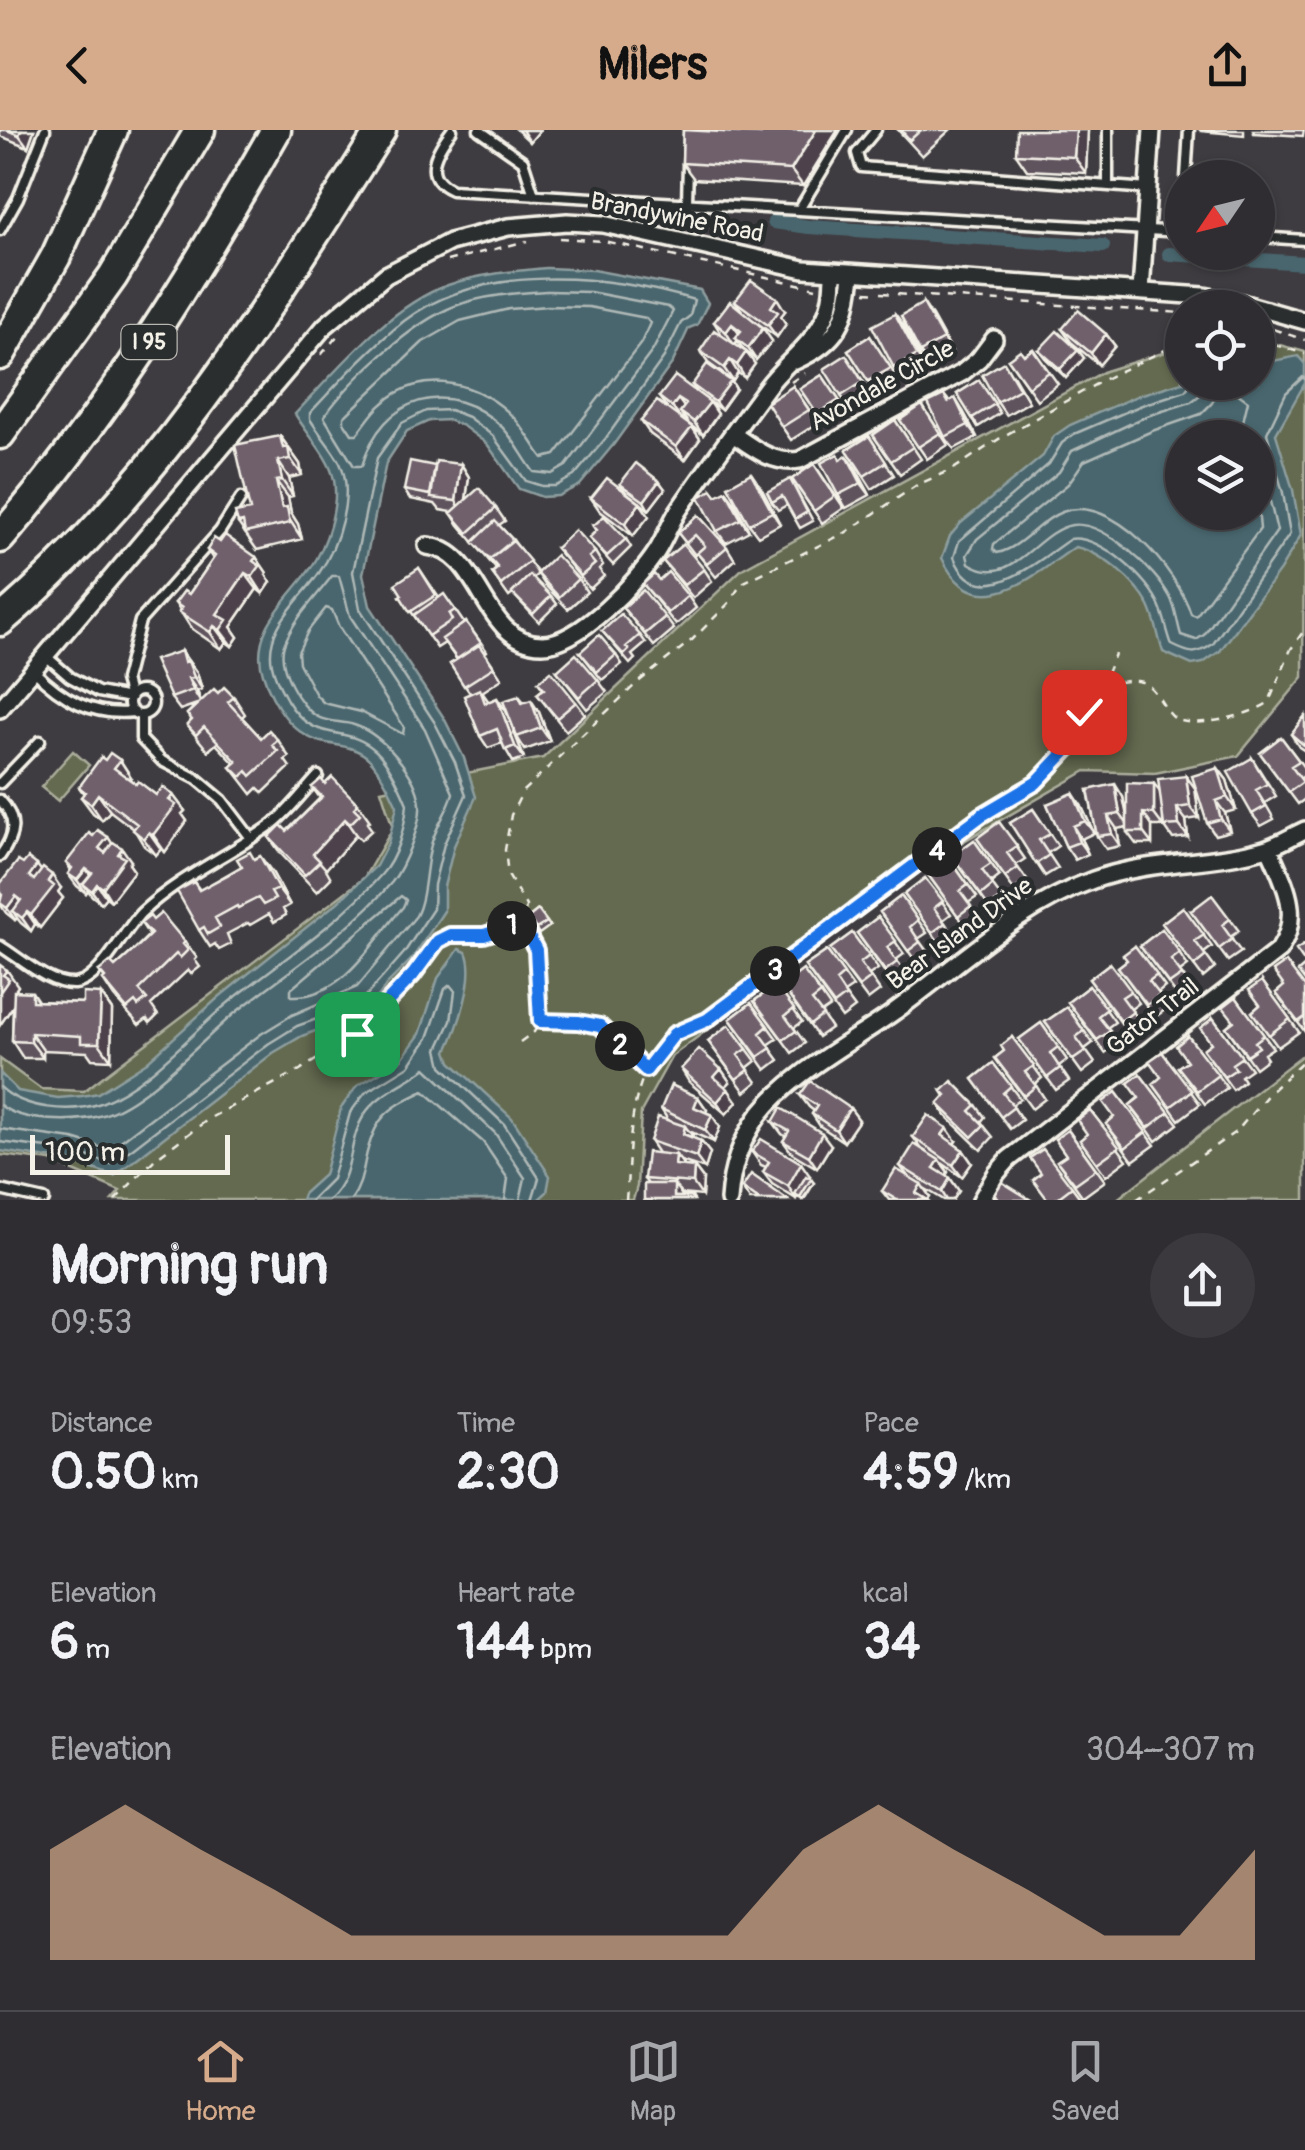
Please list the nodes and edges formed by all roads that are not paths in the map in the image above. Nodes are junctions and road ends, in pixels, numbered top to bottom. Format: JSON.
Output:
{"nodes":[{"id":1,"x":45,"y":130,"type":"edge"},
{"id":2,"x":113,"y":130,"type":"edge"},
{"id":3,"x":200,"y":130,"type":"edge"},
{"id":4,"x":276,"y":130,"type":"edge"},
{"id":5,"x":382,"y":130,"type":"edge"},
{"id":6,"x":452,"y":130,"type":"edge"},
{"id":7,"x":479,"y":130,"type":"edge"},
{"id":8,"x":847,"y":130,"type":"edge"},
{"id":9,"x":876,"y":130,"type":"edge"},
{"id":10,"x":1108,"y":130,"type":"edge"},
{"id":11,"x":1152,"y":130,"type":"edge"},
{"id":12,"x":1189,"y":130,"type":"edge"},
{"id":13,"x":689,"y":148,"type":"edge"},
{"id":14,"x":1187,"y":160,"type":"edge"},
{"id":15,"x":1108,"y":186,"type":"junction"},
{"id":16,"x":1148,"y":189,"type":"junction"},
{"id":17,"x":534,"y":195,"type":"junction"},
{"id":18,"x":686,"y":202,"type":"junction"},
{"id":19,"x":800,"y":208,"type":"junction"},
{"id":20,"x":1146,"y":229,"type":"junction"},
{"id":21,"x":0,"y":230,"type":"edge"},
{"id":22,"x":1165,"y":231,"type":"edge"},
{"id":23,"x":1275,"y":238,"type":"edge"},
{"id":24,"x":1305,"y":240,"type":"edge"},
{"id":25,"x":833,"y":272,"type":"junction"},
{"id":26,"x":852,"y":275,"type":"junction"},
{"id":27,"x":1142,"y":292,"type":"junction"},
{"id":28,"x":1305,"y":321,"type":"edge"},
{"id":29,"x":994,"y":339,"type":"dead end"},
{"id":30,"x":0,"y":355,"type":"edge"},
{"id":31,"x":787,"y":365,"type":"junction"},
{"id":32,"x":0,"y":434,"type":"edge"},
{"id":33,"x":733,"y":434,"type":"junction"},
{"id":34,"x":241,"y":498,"type":"edge"},
{"id":35,"x":0,"y":538,"type":"edge"},
{"id":36,"x":427,"y":546,"type":"dead end"},
{"id":37,"x":0,"y":620,"type":"edge"},
{"id":38,"x":46,"y":656,"type":"junction"},
{"id":39,"x":34,"y":670,"type":"junction"},
{"id":40,"x":130,"y":698,"type":"junction"},
{"id":41,"x":0,"y":709,"type":"edge"},
{"id":42,"x":138,"y":713,"type":"junction"},
{"id":43,"x":40,"y":741,"type":"dead end"},
{"id":44,"x":318,"y":776,"type":"edge"},
{"id":45,"x":0,"y":783,"type":"edge"},
{"id":46,"x":0,"y":800,"type":"edge"},
{"id":47,"x":1305,"y":830,"type":"edge"},
{"id":48,"x":251,"y":838,"type":"junction"},
{"id":49,"x":1269,"y":848,"type":"junction"},
{"id":50,"x":0,"y":856,"type":"edge"},
{"id":51,"x":0,"y":946,"type":"edge"},
{"id":52,"x":0,"y":1190,"type":"edge"},
{"id":53,"x":44,"y":1200,"type":"edge"},
{"id":54,"x":729,"y":1200,"type":"edge"},
{"id":55,"x":980,"y":1200,"type":"edge"}],
"edges":[{"from":1,"to":21,"type":"lane"},
{"from":2,"to":30,"type":"highway"},
{"from":3,"to":32,"type":"highway","number":"I 95"},
{"from":4,"to":35,"type":"highway","number":"I 95"},
{"from":5,"to":37,"type":"highway"},
{"from":6,"to":17,"type":"lane"},
{"from":7,"to":17,"type":"lane"},
{"from":8,"to":19,"type":"lane"},
{"from":9,"to":15,"type":"lane"},
{"from":10,"to":15,"type":"lane"},
{"from":11,"to":16,"type":"street"},
{"from":12,"to":14,"type":"lane"},
{"from":13,"to":18,"type":"lane"},
{"from":15,"to":16,"type":"lane"},
{"from":16,"to":20,"type":"street"},
{"from":17,"to":18,"type":"lane"},
{"from":18,"to":19,"type":"lane"},
{"from":19,"to":20,"type":"lane"},
{"from":20,"to":22,"type":"lane"},
{"from":20,"to":27,"type":"street"},
{"from":23,"to":24,"type":"lane"},
{"from":25,"to":26,"type":"street","name":"Brandywine Road"},
{"from":25,"to":31,"type":"street"},
{"from":25,"to":38,"type":"street","name":"Brandywine Road"},
{"from":26,"to":27,"type":"street","name":"Brandywine Road"},
{"from":26,"to":31,"type":"street"},
{"from":27,"to":28,"type":"street","name":"Brandywine Road"},
{"from":29,"to":33,"type":"street","name":"Avondale Circle"},
{"from":31,"to":33,"type":"street"},
{"from":33,"to":36,"type":"street"},
{"from":34,"to":40,"type":"lane"},
{"from":38,"to":39,"type":"street","name":"Brandywine Road"},
{"from":38,"to":40,"type":"lane"},
{"from":39,"to":41,"type":"street","name":"Brandywine Road"},
{"from":39,"to":42,"type":"lane"},
{"from":40,"to":42,"type":"lane"},
{"from":40,"to":42,"type":"lane"},
{"from":42,"to":48,"type":"lane"},
{"from":43,"to":45,"type":"lane"},
{"from":44,"to":48,"type":"lane"},
{"from":46,"to":50,"type":"lane"},
{"from":47,"to":49,"type":"street","name":"Bear Island Drive"},
{"from":48,"to":51,"type":"lane"},
{"from":49,"to":54,"type":"street","name":"Bear Island Drive"},
{"from":49,"to":55,"type":"street","name":"Gator Trail"},
{"from":52,"to":53,"type":"lane"}]}
